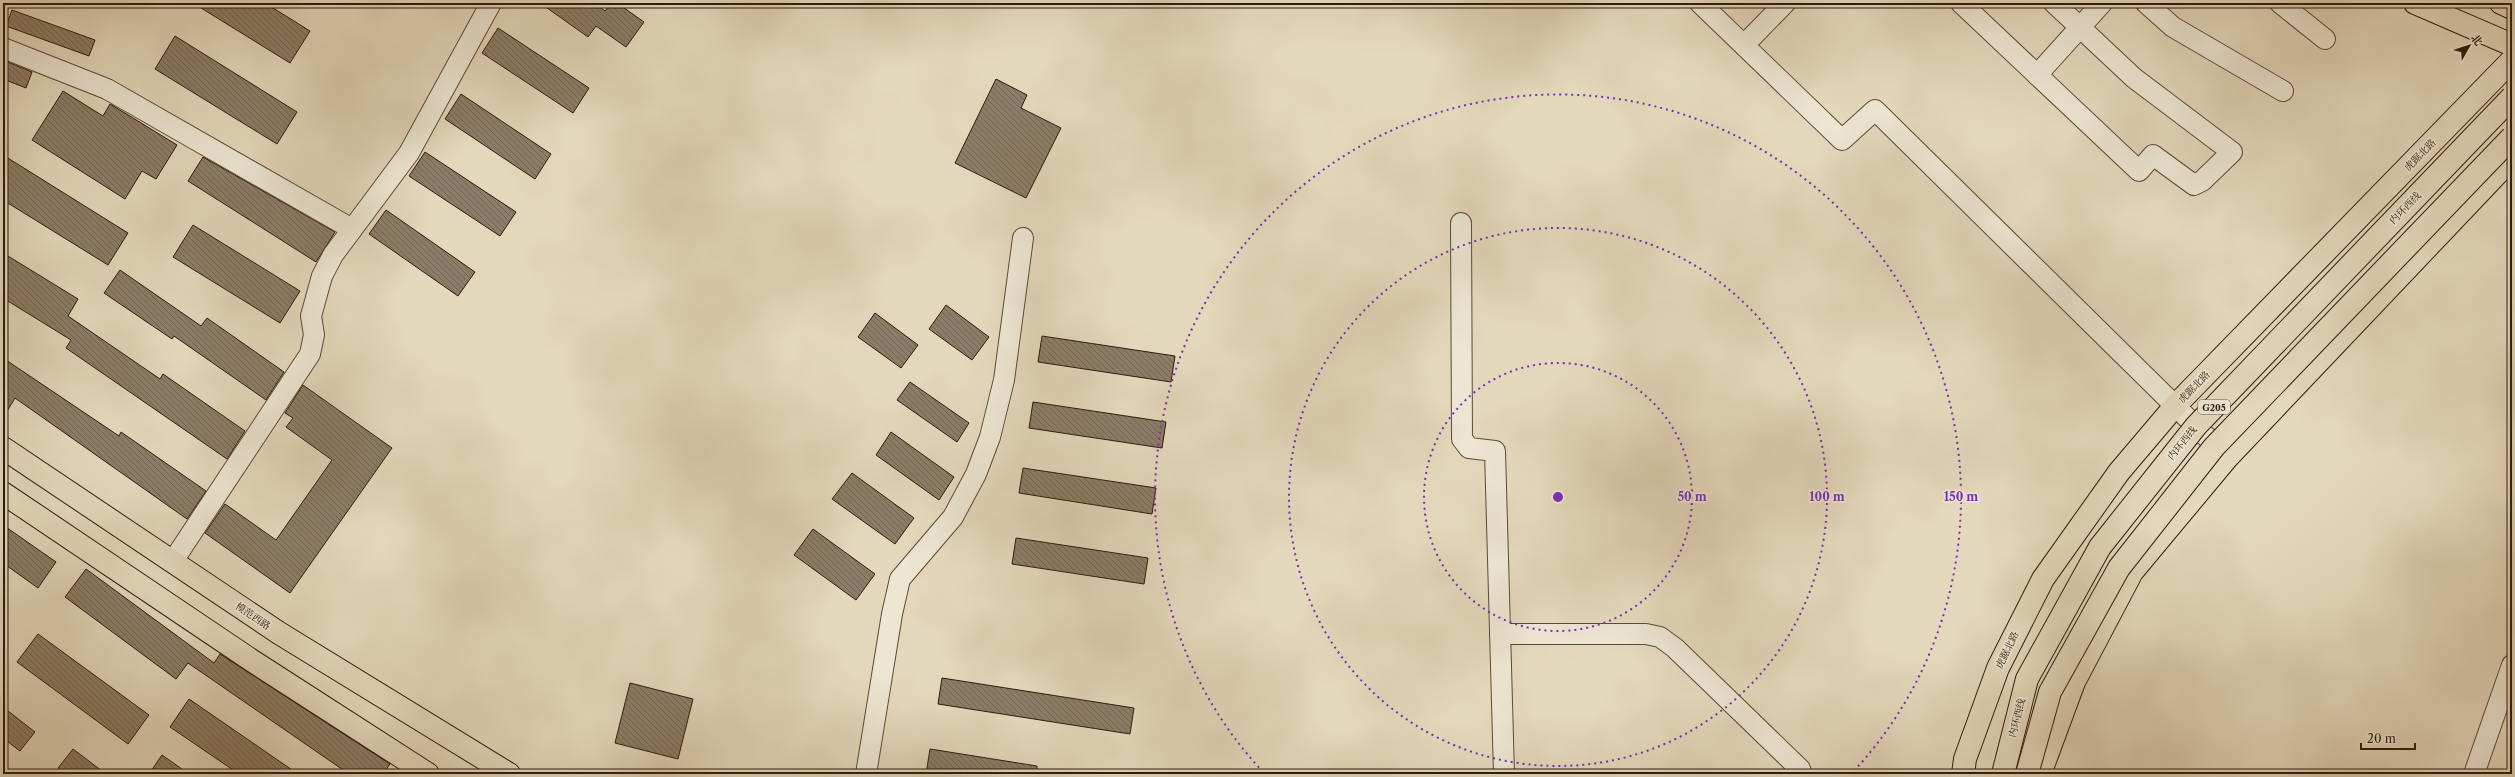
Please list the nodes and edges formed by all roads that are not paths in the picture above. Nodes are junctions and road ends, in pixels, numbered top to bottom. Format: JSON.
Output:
{"nodes":[{"id":1,"x":491,"y":3,"type":"edge"},
{"id":2,"x":1700,"y":3,"type":"edge"},
{"id":3,"x":1785,"y":3,"type":"edge"},
{"id":4,"x":1961,"y":3,"type":"edge"},
{"id":5,"x":2054,"y":3,"type":"edge"},
{"id":6,"x":2102,"y":3,"type":"edge"},
{"id":7,"x":2146,"y":3,"type":"edge"},
{"id":8,"x":2280,"y":3,"type":"edge"},
{"id":9,"x":2415,"y":3,"type":"edge"},
{"id":10,"x":2501,"y":3,"type":"edge"},
{"id":11,"x":2512,"y":8,"type":"edge"},
{"id":12,"x":2080,"y":27,"type":"junction"},
{"id":13,"x":2325,"y":39,"type":"dead end"},
{"id":14,"x":1744,"y":45,"type":"junction"},
{"id":15,"x":2512,"y":45,"type":"edge"},
{"id":16,"x":3,"y":48,"type":"edge"},
{"id":17,"x":2512,"y":60,"type":"edge"},
{"id":18,"x":2037,"y":75,"type":"junction"},
{"id":19,"x":2283,"y":91,"type":"dead end"},
{"id":20,"x":2512,"y":97,"type":"edge"},
{"id":21,"x":2512,"y":137,"type":"edge"},
{"id":22,"x":2512,"y":158,"type":"edge"},
{"id":23,"x":1461,"y":223,"type":"dead end"},
{"id":24,"x":352,"y":229,"type":"junction"},
{"id":25,"x":1023,"y":238,"type":"dead end"},
{"id":26,"x":2175,"y":406,"type":"junction"},
{"id":27,"x":3,"y":448,"type":"edge"},
{"id":28,"x":2227,"y":458,"type":"junction"},
{"id":29,"x":3,"y":493,"type":"edge"},
{"id":30,"x":173,"y":561,"type":"junction"},
{"id":31,"x":1500,"y":634,"type":"junction"},
{"id":32,"x":2512,"y":664,"type":"edge"},
{"id":33,"x":428,"y":774,"type":"edge"},
{"id":34,"x":510,"y":774,"type":"edge"},
{"id":35,"x":866,"y":774,"type":"edge"},
{"id":36,"x":1504,"y":774,"type":"edge"},
{"id":37,"x":1802,"y":774,"type":"edge"},
{"id":38,"x":1963,"y":774,"type":"edge"},
{"id":39,"x":2003,"y":774,"type":"edge"},
{"id":40,"x":2027,"y":774,"type":"edge"},
{"id":41,"x":2040,"y":774,"type":"edge"},
{"id":42,"x":2474,"y":774,"type":"edge"}],
"edges":[{"from":1,"to":24,"type":"street"},
{"from":2,"to":14,"type":"street"},
{"from":3,"to":14,"type":"street"},
{"from":4,"to":18,"type":"street"},
{"from":5,"to":12,"type":"street"},
{"from":6,"to":12,"type":"street"},
{"from":7,"to":19,"type":"street"},
{"from":8,"to":13,"type":"street"},
{"from":9,"to":15,"type":"main road"},
{"from":10,"to":11,"type":"main road"},
{"from":12,"to":18,"type":"street"},
{"from":12,"to":18,"type":"street"},
{"from":14,"to":26,"type":"street"},
{"from":16,"to":24,"type":"street"},
{"from":17,"to":26,"type":"main road","name":"虎踞北路"},
{"from":20,"to":39,"type":"main road","name":"内环西线","number":"G205","bridge":true},
{"from":21,"to":40,"type":"main road","number":"G205","bridge":true},
{"from":22,"to":28,"type":"main road"},
{"from":23,"to":31,"type":"street"},
{"from":24,"to":30,"type":"street"},
{"from":25,"to":35,"type":"street"},
{"from":26,"to":28,"type":"street"},
{"from":26,"to":38,"type":"main road","name":"虎踞北路"},
{"from":27,"to":30,"type":"main road","name":"模范西路"},
{"from":28,"to":41,"type":"main road"},
{"from":29,"to":33,"type":"main road"},
{"from":30,"to":34,"type":"main road","name":"模范西路"},
{"from":31,"to":36,"type":"street"},
{"from":31,"to":37,"type":"street"},
{"from":32,"to":42,"type":"street"}]}
